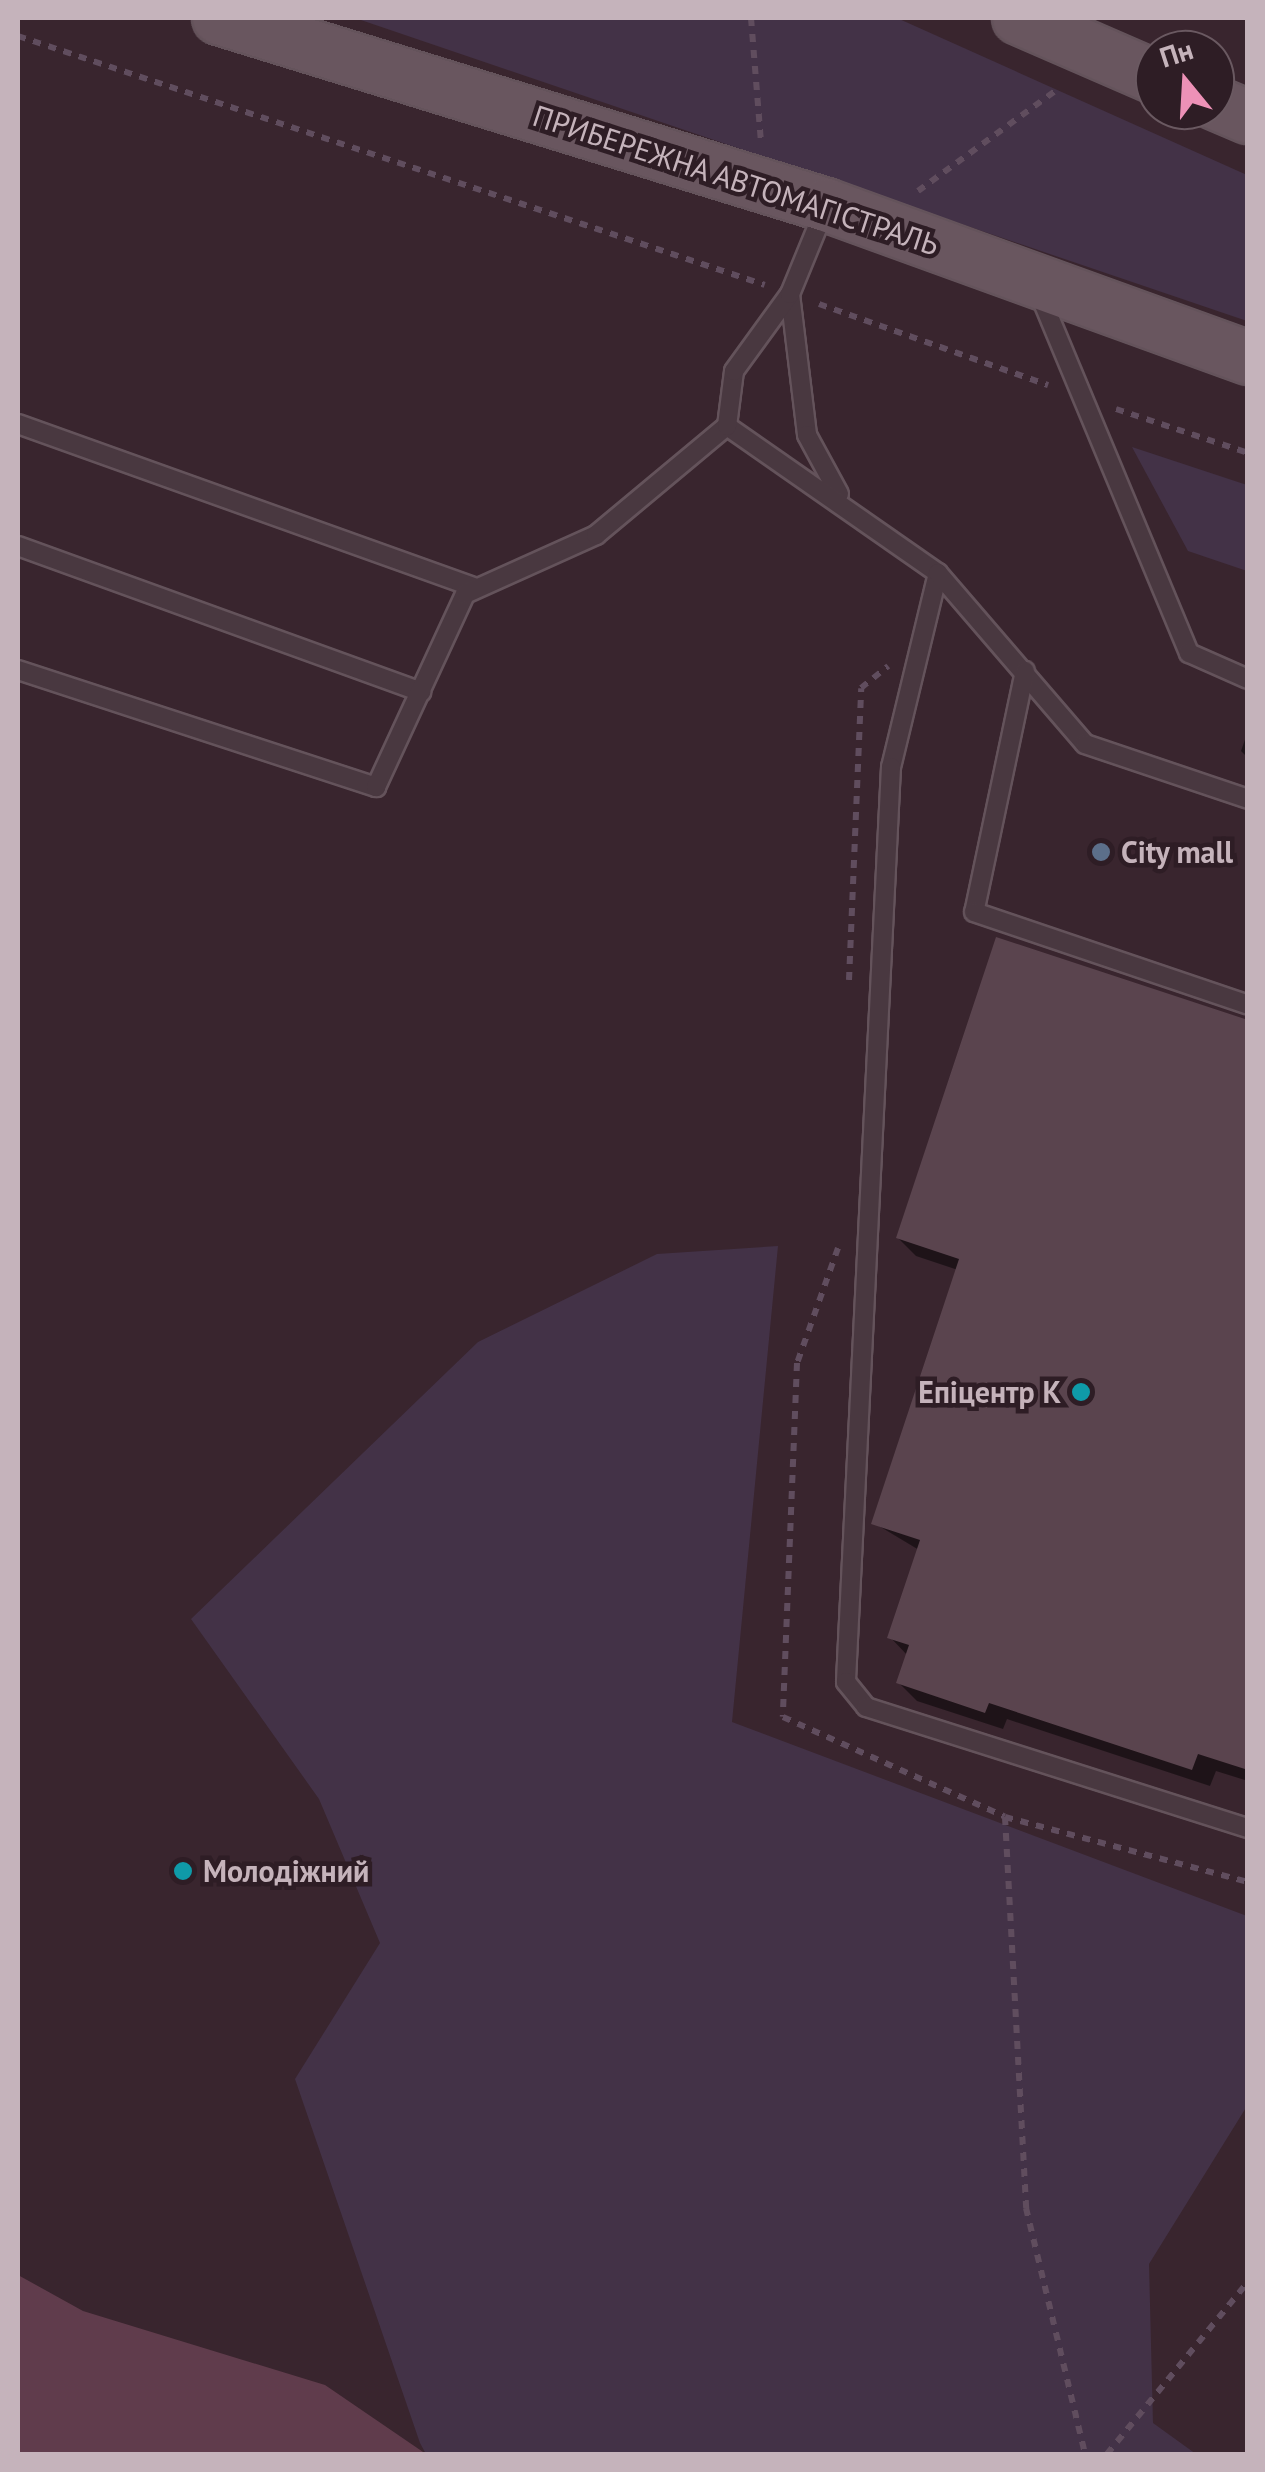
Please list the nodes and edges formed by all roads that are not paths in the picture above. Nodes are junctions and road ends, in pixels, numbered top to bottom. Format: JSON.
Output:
{"nodes":[{"id":1,"x":220,"y":18,"type":"edge"},
{"id":2,"x":1019,"y":18,"type":"edge"},
{"id":3,"x":1135,"y":67,"type":"edge"},
{"id":4,"x":826,"y":206,"type":"junction"},
{"id":5,"x":1032,"y":276,"type":"junction"},
{"id":6,"x":790,"y":294,"type":"junction"},
{"id":7,"x":1248,"y":358,"type":"edge"},
{"id":8,"x":18,"y":424,"type":"edge"},
{"id":9,"x":727,"y":426,"type":"junction"},
{"id":10,"x":839,"y":496,"type":"junction"},
{"id":11,"x":18,"y":546,"type":"edge"},
{"id":12,"x":938,"y":572,"type":"junction"},
{"id":13,"x":476,"y":588,"type":"junction"},
{"id":14,"x":18,"y":670,"type":"edge"},
{"id":15,"x":1025,"y":671,"type":"junction"},
{"id":16,"x":1248,"y":679,"type":"edge"},
{"id":17,"x":421,"y":692,"type":"junction"},
{"id":18,"x":1248,"y":799,"type":"edge"},
{"id":19,"x":1248,"y":1004,"type":"edge"},
{"id":20,"x":1248,"y":1828,"type":"edge"}],
"edges":[{"from":1,"to":4,"type":"main road","name":"ПРИБЕРЕЖНА АВТОМАГІСТРАЛЬ"},
{"from":2,"to":3,"type":"main road"},
{"from":4,"to":5,"type":"main road","name":"ПРИБЕРЕЖНА АВТОМАГІСТРАЛЬ"},
{"from":4,"to":6,"type":"lane"},
{"from":5,"to":7,"type":"main road","name":"ПРИБЕРЕЖНА АВТОМАГІСТРАЛЬ"},
{"from":5,"to":16,"type":"lane"},
{"from":6,"to":9,"type":"lane"},
{"from":6,"to":10,"type":"lane"},
{"from":8,"to":13,"type":"lane"},
{"from":9,"to":10,"type":"lane"},
{"from":9,"to":13,"type":"lane"},
{"from":10,"to":12,"type":"lane"},
{"from":11,"to":17,"type":"lane"},
{"from":12,"to":15,"type":"lane"},
{"from":12,"to":20,"type":"lane"},
{"from":13,"to":17,"type":"lane"},
{"from":14,"to":17,"type":"lane"},
{"from":15,"to":18,"type":"lane"},
{"from":15,"to":19,"type":"lane"}]}
